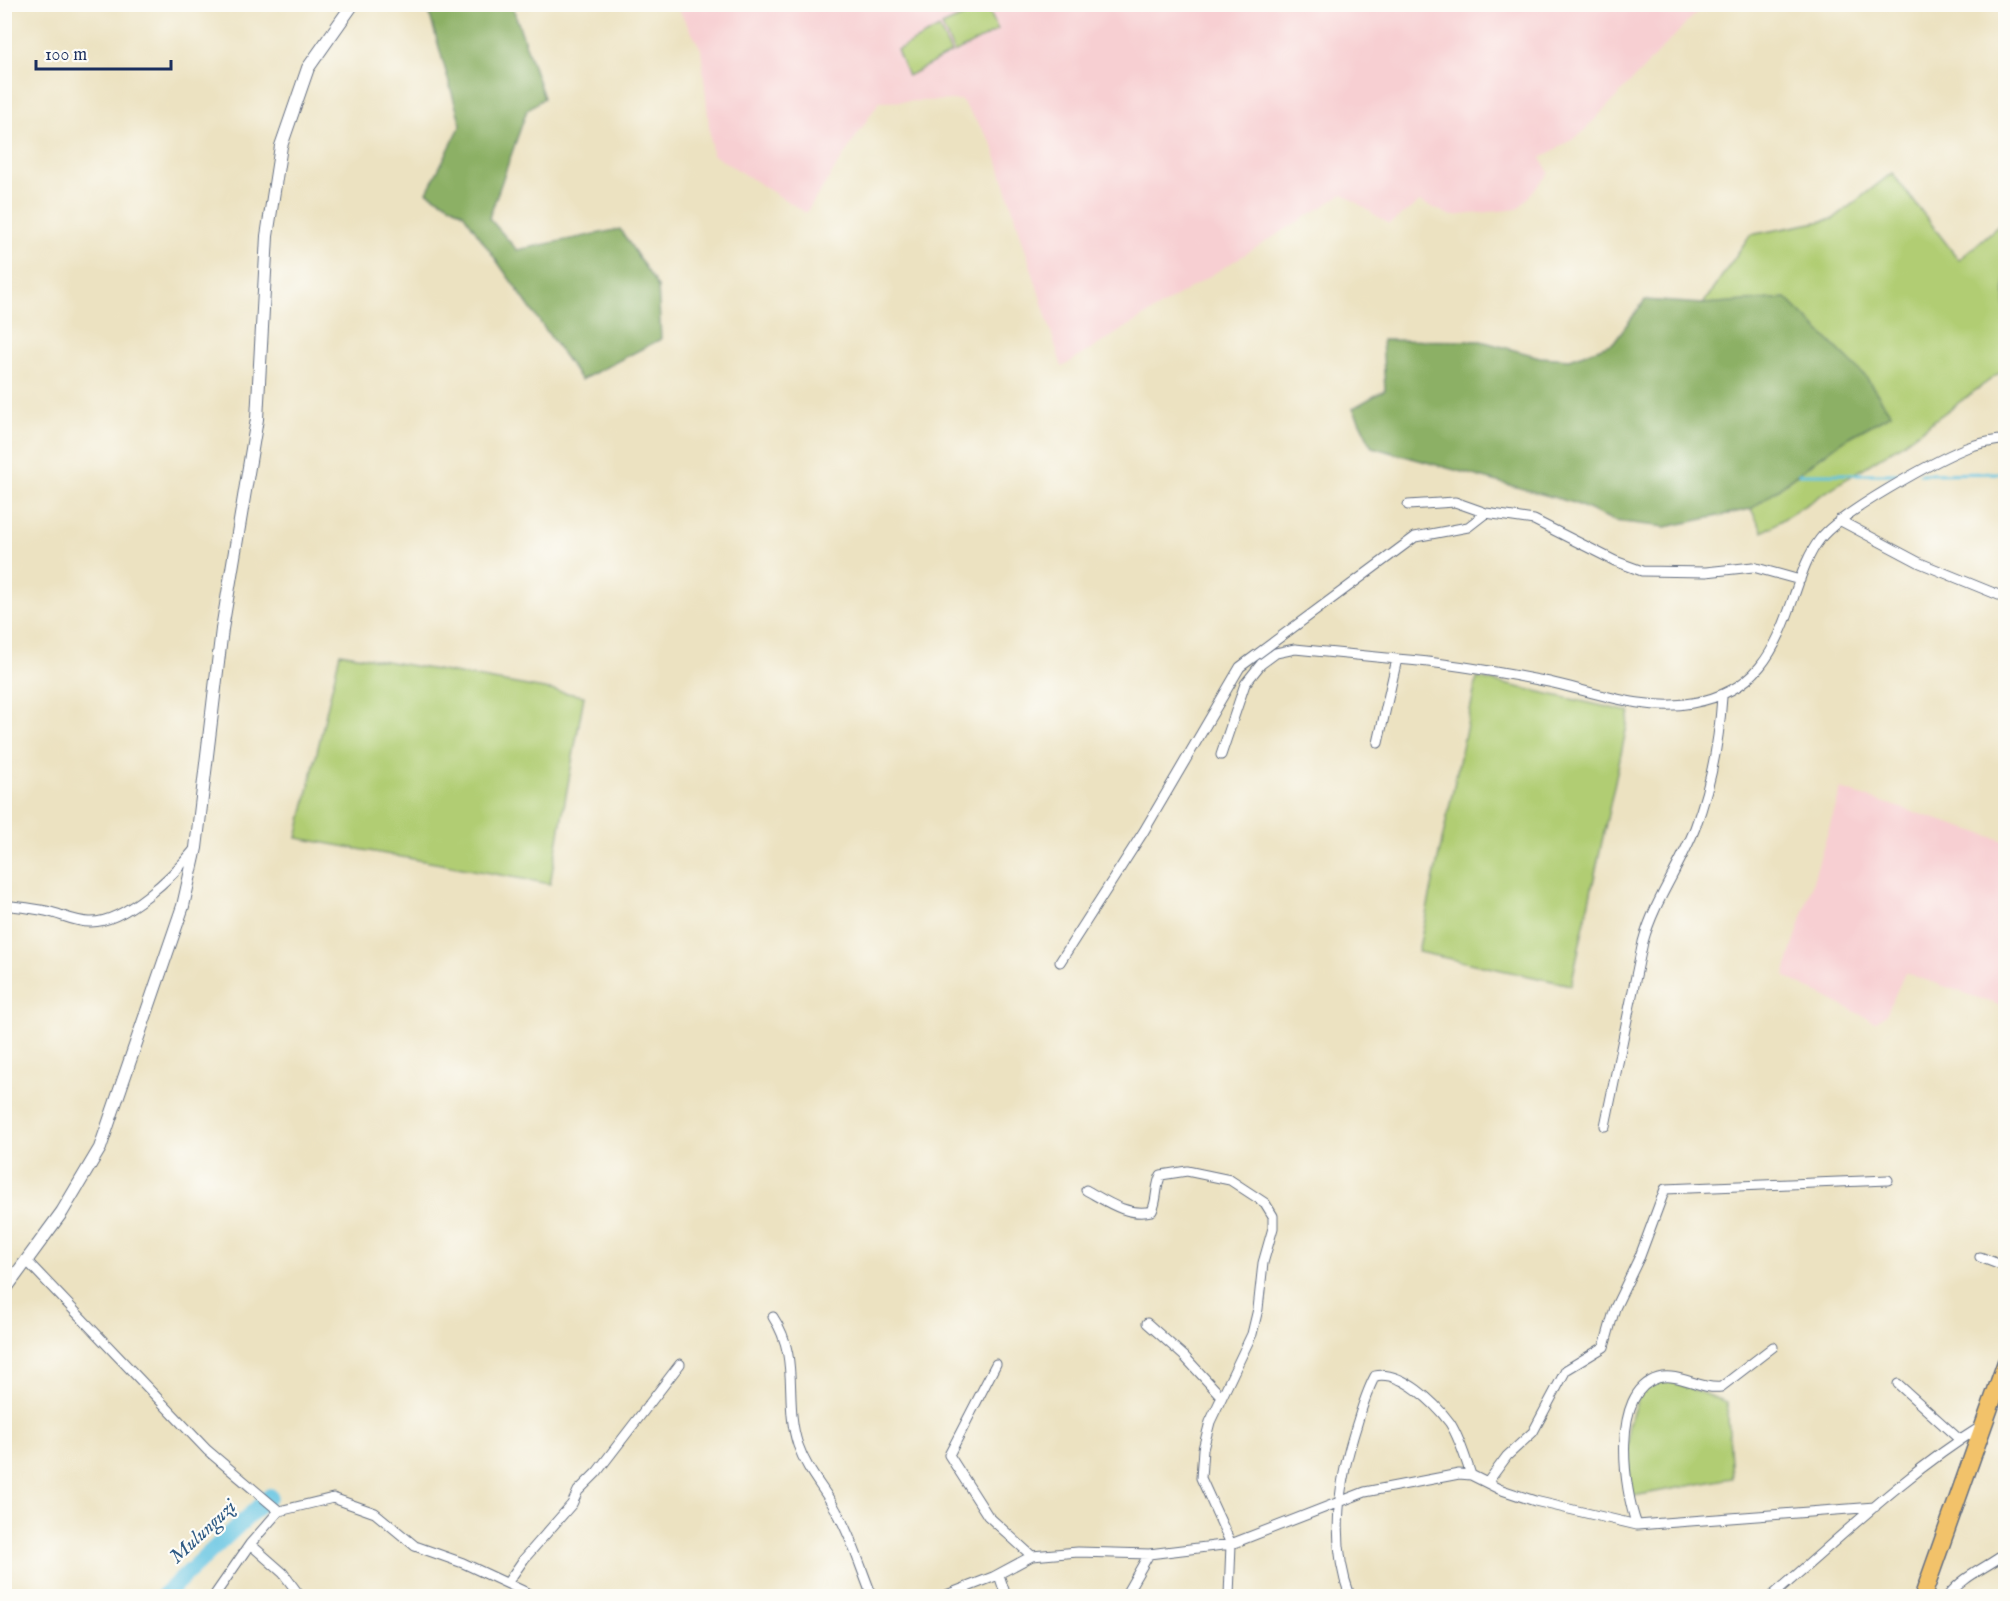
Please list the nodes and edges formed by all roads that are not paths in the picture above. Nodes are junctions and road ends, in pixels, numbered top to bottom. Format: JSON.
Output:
{"nodes":[{"id":1,"x":353,"y":4,"type":"edge"},
{"id":2,"x":2006,"y":439,"type":"edge"},
{"id":3,"x":1408,"y":505,"type":"dead end"},
{"id":4,"x":1486,"y":513,"type":"junction"},
{"id":5,"x":1839,"y":520,"type":"junction"},
{"id":6,"x":1800,"y":580,"type":"junction"},
{"id":7,"x":2006,"y":597,"type":"edge"},
{"id":8,"x":1397,"y":659,"type":"junction"},
{"id":9,"x":1722,"y":697,"type":"junction"},
{"id":10,"x":1378,"y":743,"type":"dead end"},
{"id":11,"x":1221,"y":754,"type":"dead end"},
{"id":12,"x":196,"y":848,"type":"junction"},
{"id":13,"x":4,"y":905,"type":"edge"},
{"id":14,"x":1060,"y":962,"type":"dead end"},
{"id":15,"x":1605,"y":1126,"type":"dead end"},
{"id":16,"x":1888,"y":1180,"type":"dead end"},
{"id":17,"x":1086,"y":1190,"type":"dead end"},
{"id":18,"x":1980,"y":1257,"type":"dead end"},
{"id":19,"x":27,"y":1261,"type":"junction"},
{"id":20,"x":2006,"y":1267,"type":"edge"},
{"id":21,"x":4,"y":1291,"type":"edge"},
{"id":22,"x":773,"y":1317,"type":"dead end"},
{"id":23,"x":1147,"y":1323,"type":"dead end"},
{"id":24,"x":1773,"y":1347,"type":"dead end"},
{"id":25,"x":2006,"y":1362,"type":"edge"},
{"id":26,"x":680,"y":1364,"type":"dead end"},
{"id":27,"x":996,"y":1364,"type":"dead end"},
{"id":28,"x":1898,"y":1384,"type":"dead end"},
{"id":29,"x":1221,"y":1396,"type":"junction"},
{"id":30,"x":1983,"y":1426,"type":"junction"},
{"id":31,"x":1960,"y":1440,"type":"junction"},
{"id":32,"x":1471,"y":1475,"type":"junction"},
{"id":33,"x":1486,"y":1482,"type":"junction"},
{"id":34,"x":1339,"y":1500,"type":"junction"},
{"id":35,"x":1875,"y":1507,"type":"junction"},
{"id":36,"x":279,"y":1510,"type":"junction"},
{"id":37,"x":1637,"y":1525,"type":"junction"},
{"id":38,"x":250,"y":1544,"type":"junction"},
{"id":39,"x":1231,"y":1544,"type":"junction"},
{"id":40,"x":2006,"y":1553,"type":"edge"},
{"id":41,"x":1149,"y":1554,"type":"junction"},
{"id":42,"x":1032,"y":1556,"type":"junction"},
{"id":43,"x":999,"y":1575,"type":"junction"},
{"id":44,"x":508,"y":1582,"type":"junction"},
{"id":45,"x":214,"y":1596,"type":"edge"},
{"id":46,"x":300,"y":1596,"type":"edge"},
{"id":47,"x":534,"y":1596,"type":"edge"},
{"id":48,"x":872,"y":1596,"type":"edge"},
{"id":49,"x":944,"y":1596,"type":"edge"},
{"id":50,"x":1006,"y":1596,"type":"edge"},
{"id":51,"x":1125,"y":1596,"type":"edge"},
{"id":52,"x":1229,"y":1596,"type":"edge"},
{"id":53,"x":1350,"y":1596,"type":"edge"},
{"id":54,"x":1772,"y":1596,"type":"edge"},
{"id":55,"x":1924,"y":1596,"type":"edge"},
{"id":56,"x":1948,"y":1596,"type":"edge"}],
"edges":[{"from":1,"to":12,"type":"street"},
{"from":2,"to":5,"type":"street"},
{"from":3,"to":4,"type":"street"},
{"from":4,"to":6,"type":"street"},
{"from":4,"to":14,"type":"street"},
{"from":5,"to":6,"type":"street"},
{"from":5,"to":7,"type":"street"},
{"from":6,"to":9,"type":"street"},
{"from":8,"to":9,"type":"street"},
{"from":8,"to":10,"type":"street"},
{"from":8,"to":11,"type":"street"},
{"from":9,"to":15,"type":"street"},
{"from":12,"to":13,"type":"street"},
{"from":12,"to":19,"type":"street"},
{"from":16,"to":33,"type":"street"},
{"from":17,"to":29,"type":"street"},
{"from":18,"to":20,"type":"street"},
{"from":19,"to":21,"type":"street"},
{"from":19,"to":36,"type":"street"},
{"from":22,"to":48,"type":"street"},
{"from":23,"to":29,"type":"street"},
{"from":24,"to":37,"type":"street"},
{"from":25,"to":30,"type":"highway"},
{"from":26,"to":44,"type":"street"},
{"from":27,"to":42,"type":"street"},
{"from":28,"to":31,"type":"street"},
{"from":29,"to":39,"type":"street"},
{"from":30,"to":31,"type":"street"},
{"from":30,"to":55,"type":"highway"},
{"from":31,"to":35,"type":"street"},
{"from":32,"to":33,"type":"street"},
{"from":32,"to":34,"type":"street"},
{"from":32,"to":34,"type":"street"},
{"from":33,"to":37,"type":"street"},
{"from":34,"to":39,"type":"street"},
{"from":34,"to":53,"type":"street"},
{"from":35,"to":37,"type":"street"},
{"from":35,"to":54,"type":"street"},
{"from":36,"to":38,"type":"street"},
{"from":36,"to":44,"type":"street"},
{"from":38,"to":45,"type":"street"},
{"from":38,"to":46,"type":"street"},
{"from":39,"to":41,"type":"street"},
{"from":39,"to":52,"type":"street"},
{"from":40,"to":56,"type":"street"},
{"from":41,"to":42,"type":"street"},
{"from":41,"to":51,"type":"street"},
{"from":42,"to":43,"type":"street"},
{"from":43,"to":49,"type":"street"},
{"from":43,"to":50,"type":"street"},
{"from":44,"to":47,"type":"street"}]}
